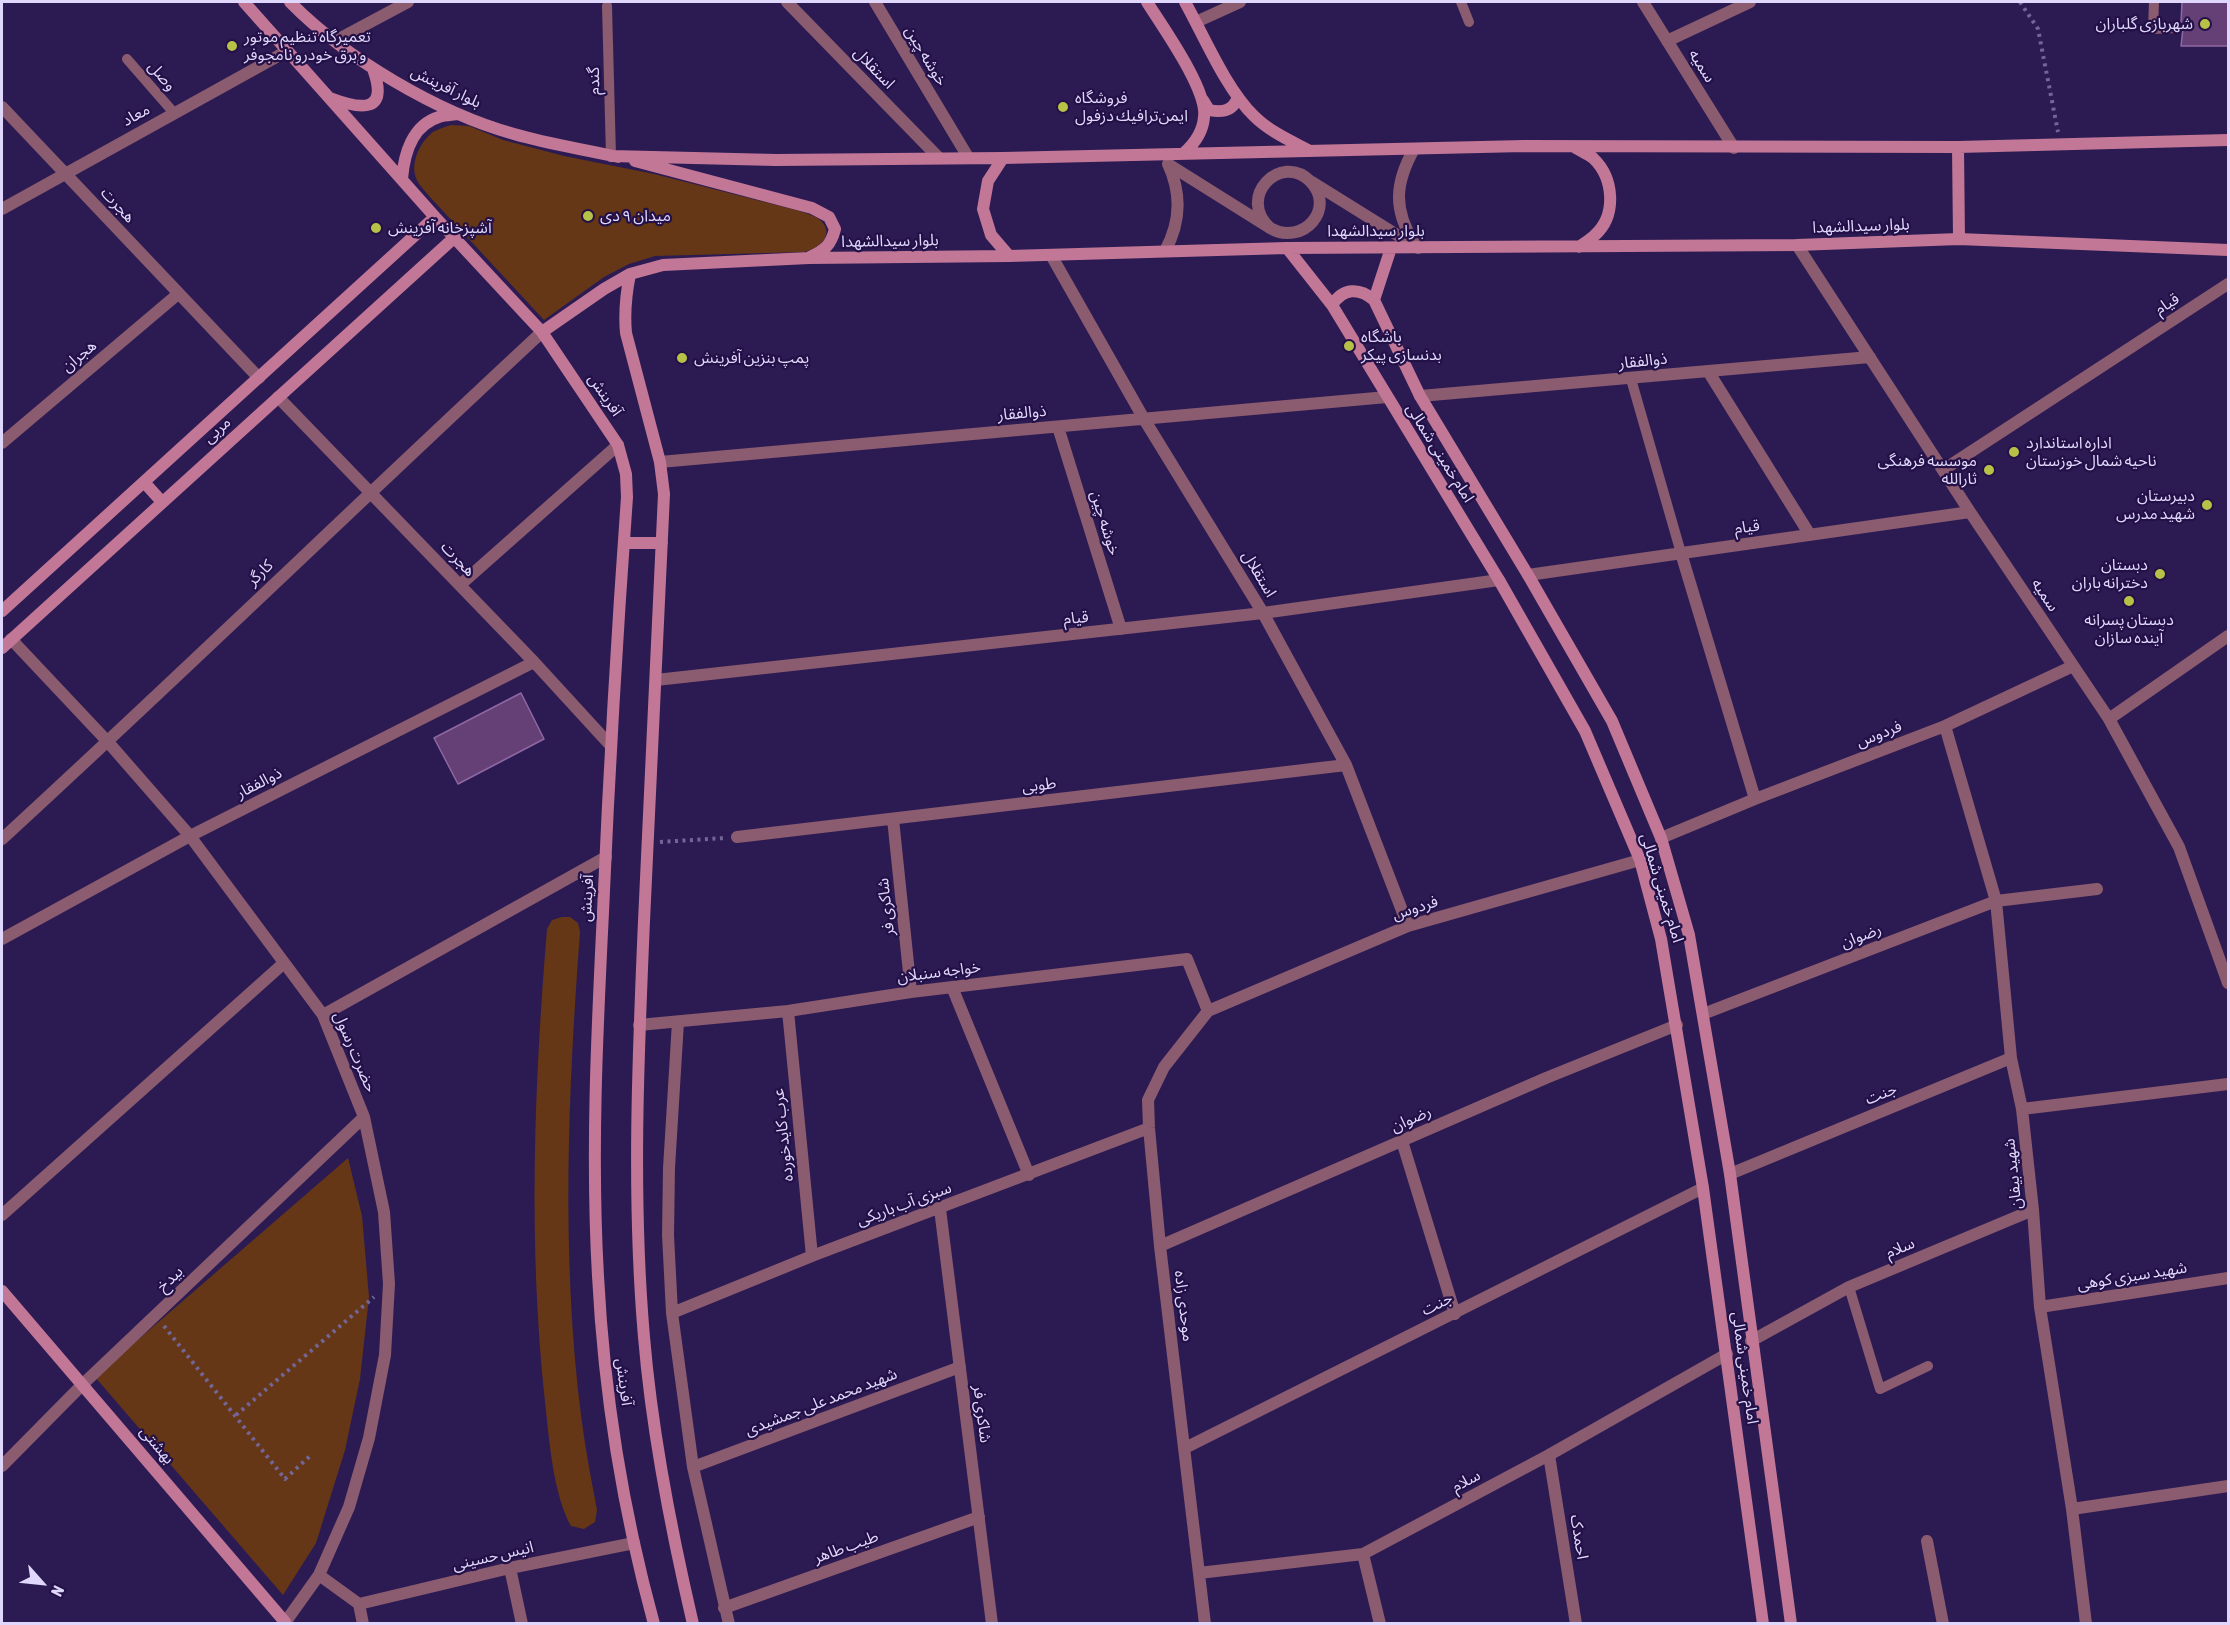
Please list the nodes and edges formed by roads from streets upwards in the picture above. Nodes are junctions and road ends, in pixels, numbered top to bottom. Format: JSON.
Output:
{"nodes":[{"id":1,"x":244,"y":2,"type":"edge"},
{"id":2,"x":290,"y":2,"type":"edge"},
{"id":3,"x":408,"y":2,"type":"edge"},
{"id":4,"x":787,"y":2,"type":"edge"},
{"id":5,"x":875,"y":2,"type":"edge"},
{"id":6,"x":1148,"y":2,"type":"edge"},
{"id":7,"x":1185,"y":2,"type":"edge"},
{"id":8,"x":1240,"y":2,"type":"edge"},
{"id":9,"x":1642,"y":2,"type":"edge"},
{"id":10,"x":1750,"y":2,"type":"edge"},
{"id":11,"x":1196,"y":22,"type":"junction"},
{"id":12,"x":335,"y":41,"type":"junction"},
{"id":13,"x":1667,"y":41,"type":"junction"},
{"id":14,"x":287,"y":51,"type":"junction"},
{"id":15,"x":373,"y":69,"type":"junction"},
{"id":16,"x":1238,"y":97,"type":"junction"},
{"id":17,"x":329,"y":98,"type":"junction"},
{"id":18,"x":1202,"y":99,"type":"junction"},
{"id":19,"x":2,"y":107,"type":"edge"},
{"id":20,"x":458,"y":114,"type":"junction"},
{"id":21,"x":2229,"y":138,"type":"edge"},
{"id":22,"x":1574,"y":147,"type":"junction"},
{"id":23,"x":1959,"y":147,"type":"junction"},
{"id":24,"x":1734,"y":148,"type":"junction"},
{"id":25,"x":1413,"y":149,"type":"junction"},
{"id":26,"x":1312,"y":152,"type":"junction"},
{"id":27,"x":1184,"y":153,"type":"junction"},
{"id":28,"x":611,"y":156,"type":"junction"},
{"id":29,"x":938,"y":157,"type":"junction"},
{"id":30,"x":968,"y":158,"type":"junction"},
{"id":31,"x":1003,"y":158,"type":"junction"},
{"id":32,"x":1165,"y":158,"type":"junction"},
{"id":33,"x":66,"y":173,"type":"junction"},
{"id":34,"x":402,"y":179,"type":"junction"},
{"id":35,"x":1309,"y":180,"type":"junction"},
{"id":36,"x":2,"y":209,"type":"edge"},
{"id":37,"x":435,"y":217,"type":"junction"},
{"id":38,"x":1270,"y":228,"type":"junction"},
{"id":39,"x":452,"y":234,"type":"junction"},
{"id":40,"x":1959,"y":239,"type":"junction"},
{"id":41,"x":1797,"y":245,"type":"junction"},
{"id":42,"x":1579,"y":247,"type":"junction"},
{"id":43,"x":1287,"y":248,"type":"junction"},
{"id":44,"x":1391,"y":248,"type":"junction"},
{"id":45,"x":1418,"y":248,"type":"junction"},
{"id":46,"x":2229,"y":250,"type":"edge"},
{"id":47,"x":1165,"y":251,"type":"junction"},
{"id":48,"x":1051,"y":255,"type":"junction"},
{"id":49,"x":1009,"y":256,"type":"junction"},
{"id":50,"x":809,"y":258,"type":"junction"},
{"id":51,"x":630,"y":274,"type":"junction"},
{"id":52,"x":2229,"y":284,"type":"edge"},
{"id":53,"x":178,"y":294,"type":"junction"},
{"id":54,"x":1374,"y":300,"type":"junction"},
{"id":55,"x":1332,"y":305,"type":"junction"},
{"id":56,"x":542,"y":332,"type":"junction"},
{"id":57,"x":1870,"y":357,"type":"junction"},
{"id":58,"x":1708,"y":371,"type":"junction"},
{"id":59,"x":259,"y":378,"type":"junction"},
{"id":60,"x":1420,"y":396,"type":"junction"},
{"id":61,"x":278,"y":397,"type":"junction"},
{"id":62,"x":1387,"y":397,"type":"junction"},
{"id":63,"x":1144,"y":419,"type":"junction"},
{"id":64,"x":1058,"y":427,"type":"junction"},
{"id":65,"x":2,"y":443,"type":"edge"},
{"id":66,"x":618,"y":445,"type":"junction"},
{"id":67,"x":660,"y":462,"type":"junction"},
{"id":68,"x":1943,"y":470,"type":"junction"},
{"id":69,"x":144,"y":482,"type":"junction"},
{"id":70,"x":369,"y":492,"type":"junction"},
{"id":71,"x":162,"y":502,"type":"junction"},
{"id":72,"x":1970,"y":512,"type":"junction"},
{"id":73,"x":1810,"y":535,"type":"junction"},
{"id":74,"x":624,"y":543,"type":"junction"},
{"id":75,"x":662,"y":543,"type":"junction"},
{"id":76,"x":1681,"y":553,"type":"junction"},
{"id":77,"x":1528,"y":574,"type":"junction"},
{"id":78,"x":1499,"y":580,"type":"junction"},
{"id":79,"x":460,"y":585,"type":"junction"},
{"id":80,"x":2,"y":611,"type":"edge"},
{"id":81,"x":1263,"y":613,"type":"junction"},
{"id":82,"x":1121,"y":629,"type":"junction"},
{"id":83,"x":2229,"y":636,"type":"edge"},
{"id":84,"x":11,"y":639,"type":"junction"},
{"id":85,"x":2,"y":648,"type":"edge"},
{"id":86,"x":534,"y":662,"type":"junction"},
{"id":87,"x":2073,"y":666,"type":"junction"},
{"id":88,"x":656,"y":680,"type":"junction"},
{"id":89,"x":2109,"y":719,"type":"junction"},
{"id":90,"x":1945,"y":726,"type":"junction"},
{"id":91,"x":108,"y":742,"type":"junction"},
{"id":92,"x":611,"y":746,"type":"junction"},
{"id":93,"x":1346,"y":765,"type":"junction"},
{"id":94,"x":1755,"y":799,"type":"junction"},
{"id":95,"x":894,"y":819,"type":"junction"},
{"id":96,"x":190,"y":836,"type":"junction"},
{"id":97,"x":736,"y":837,"type":"road end"},
{"id":98,"x":1661,"y":838,"type":"junction"},
{"id":99,"x":2,"y":839,"type":"edge"},
{"id":100,"x":606,"y":857,"type":"junction"},
{"id":101,"x":1640,"y":860,"type":"junction"},
{"id":102,"x":2097,"y":889,"type":"dead end"},
{"id":103,"x":1996,"y":901,"type":"junction"},
{"id":104,"x":1408,"y":926,"type":"junction"},
{"id":105,"x":2,"y":939,"type":"edge"},
{"id":106,"x":284,"y":963,"type":"junction"},
{"id":107,"x":2229,"y":983,"type":"edge"},
{"id":108,"x":952,"y":987,"type":"junction"},
{"id":109,"x":911,"y":992,"type":"junction"},
{"id":110,"x":788,"y":1011,"type":"junction"},
{"id":111,"x":1208,"y":1011,"type":"junction"},
{"id":112,"x":1703,"y":1014,"type":"junction"},
{"id":113,"x":323,"y":1015,"type":"junction"},
{"id":114,"x":678,"y":1022,"type":"junction"},
{"id":115,"x":639,"y":1024,"type":"junction"},
{"id":116,"x":1677,"y":1025,"type":"junction"},
{"id":117,"x":2011,"y":1058,"type":"junction"},
{"id":118,"x":2229,"y":1084,"type":"edge"},
{"id":119,"x":2022,"y":1109,"type":"junction"},
{"id":120,"x":364,"y":1117,"type":"junction"},
{"id":121,"x":1149,"y":1128,"type":"junction"},
{"id":122,"x":1402,"y":1141,"type":"junction"},
{"id":123,"x":1029,"y":1174,"type":"junction"},
{"id":124,"x":1730,"y":1174,"type":"junction"},
{"id":125,"x":1703,"y":1188,"type":"junction"},
{"id":126,"x":940,"y":1209,"type":"junction"},
{"id":127,"x":2033,"y":1210,"type":"junction"},
{"id":128,"x":2,"y":1215,"type":"edge"},
{"id":129,"x":1160,"y":1246,"type":"junction"},
{"id":130,"x":812,"y":1256,"type":"junction"},
{"id":131,"x":2229,"y":1278,"type":"edge"},
{"id":132,"x":2,"y":1291,"type":"edge"},
{"id":133,"x":2040,"y":1307,"type":"junction"},
{"id":134,"x":672,"y":1313,"type":"junction"},
{"id":135,"x":1455,"y":1314,"type":"junction"},
{"id":136,"x":1751,"y":1341,"type":"junction"},
{"id":137,"x":1726,"y":1354,"type":"junction"},
{"id":138,"x":960,"y":1367,"type":"junction"},
{"id":139,"x":83,"y":1384,"type":"junction"},
{"id":140,"x":1185,"y":1448,"type":"junction"},
{"id":141,"x":1549,"y":1455,"type":"junction"},
{"id":142,"x":2,"y":1466,"type":"edge"},
{"id":143,"x":693,"y":1467,"type":"junction"},
{"id":144,"x":2229,"y":1486,"type":"edge"},
{"id":145,"x":2072,"y":1509,"type":"junction"},
{"id":146,"x":979,"y":1517,"type":"junction"},
{"id":147,"x":1927,"y":1541,"type":"dead end"},
{"id":148,"x":634,"y":1543,"type":"junction"},
{"id":149,"x":1363,"y":1554,"type":"junction"},
{"id":150,"x":510,"y":1568,"type":"junction"},
{"id":151,"x":1199,"y":1573,"type":"junction"},
{"id":152,"x":319,"y":1575,"type":"junction"},
{"id":153,"x":359,"y":1604,"type":"junction"},
{"id":154,"x":724,"y":1608,"type":"junction"},
{"id":155,"x":284,"y":1623,"type":"edge"},
{"id":156,"x":363,"y":1623,"type":"edge"},
{"id":157,"x":522,"y":1623,"type":"edge"},
{"id":158,"x":654,"y":1623,"type":"edge"},
{"id":159,"x":693,"y":1623,"type":"edge"},
{"id":160,"x":729,"y":1623,"type":"edge"},
{"id":161,"x":992,"y":1623,"type":"edge"},
{"id":162,"x":1205,"y":1623,"type":"edge"},
{"id":163,"x":1380,"y":1623,"type":"edge"},
{"id":164,"x":1575,"y":1623,"type":"edge"},
{"id":165,"x":1763,"y":1623,"type":"edge"},
{"id":166,"x":1791,"y":1623,"type":"edge"},
{"id":167,"x":1943,"y":1623,"type":"edge"},
{"id":168,"x":2086,"y":1623,"type":"edge"}],
"edges":[{"from":1,"to":14,"type":"main road"},
{"from":2,"to":12,"type":"main road","name":"بلوار آفرینش"},
{"from":3,"to":12,"type":"street"},
{"from":4,"to":29,"type":"street","name":"استقلال"},
{"from":5,"to":30,"type":"street","name":"خوشه چین"},
{"from":6,"to":18,"type":"main road"},
{"from":7,"to":11,"type":"main road"},
{"from":8,"to":11,"type":"street"},
{"from":9,"to":13,"type":"street","name":"سمیه"},
{"from":10,"to":13,"type":"street"},
{"from":11,"to":16,"type":"main road"},
{"from":12,"to":15,"type":"main road","name":"بلوار آفرینش"},
{"from":13,"to":24,"type":"street","name":"سمیه"},
{"from":14,"to":17,"type":"main road"},
{"from":14,"to":33,"type":"street","name":"معاد"},
{"from":15,"to":17,"type":"main road"},
{"from":15,"to":20,"type":"main road","name":"بلوار آفرینش"},
{"from":16,"to":18,"type":"main road"},
{"from":16,"to":26,"type":"main road"},
{"from":17,"to":34,"type":"main road"},
{"from":18,"to":27,"type":"main road"},
{"from":19,"to":33,"type":"street","name":"هجرت"},
{"from":20,"to":28,"type":"main road","name":"بلوار آفرینش"},
{"from":20,"to":34,"type":"main road"},
{"from":21,"to":23,"type":"main road"},
{"from":22,"to":24,"type":"main road"},
{"from":22,"to":25,"type":"main road"},
{"from":22,"to":42,"type":"main road"},
{"from":23,"to":24,"type":"main road"},
{"from":23,"to":40,"type":"main road"},
{"from":25,"to":26,"type":"main road"},
{"from":25,"to":45,"type":"street"},
{"from":26,"to":27,"type":"main road"},
{"from":27,"to":32,"type":"main road"},
{"from":28,"to":29,"type":"main road"},
{"from":28,"to":50,"type":"main road"},
{"from":29,"to":30,"type":"main road"},
{"from":30,"to":31,"type":"main road"},
{"from":31,"to":32,"type":"main road"},
{"from":31,"to":49,"type":"main road"},
{"from":32,"to":38,"type":"street"},
{"from":32,"to":47,"type":"street"},
{"from":33,"to":36,"type":"street","name":"معاد"},
{"from":33,"to":53,"type":"street","name":"هجرت"},
{"from":34,"to":37,"type":"main road"},
{"from":35,"to":38,"type":"street"},
{"from":35,"to":38,"type":"street"},
{"from":35,"to":45,"type":"street"},
{"from":37,"to":39,"type":"main road"},
{"from":37,"to":59,"type":"main road","name":"مربی"},
{"from":39,"to":56,"type":"main road","name":"آفرینش"},
{"from":39,"to":61,"type":"main road","name":"مربی"},
{"from":40,"to":41,"type":"main road","name":"بلوار سیدالشهدا"},
{"from":40,"to":46,"type":"main road","name":"بلوار سیدالشهدا"},
{"from":41,"to":42,"type":"main road","name":"بلوار سیدالشهدا"},
{"from":41,"to":57,"type":"street","name":"سمیه"},
{"from":42,"to":45,"type":"main road","name":"بلوار سیدالشهدا"},
{"from":43,"to":44,"type":"main road","name":"بلوار سیدالشهدا"},
{"from":43,"to":47,"type":"main road","name":"بلوار سیدالشهدا"},
{"from":43,"to":55,"type":"main road","name":"امام خمینی شمالی"},
{"from":44,"to":45,"type":"main road","name":"بلوار سیدالشهدا"},
{"from":44,"to":54,"type":"main road"},
{"from":47,"to":48,"type":"main road","name":"بلوار سیدالشهدا"},
{"from":48,"to":49,"type":"main road","name":"بلوار سیدالشهدا"},
{"from":48,"to":63,"type":"street","name":"استقلال"},
{"from":49,"to":50,"type":"main road","name":"بلوار سیدالشهدا"},
{"from":50,"to":51,"type":"main road","name":"بلوار سیدالشهدا"},
{"from":51,"to":56,"type":"main road","name":"بلوار سیدالشهدا"},
{"from":51,"to":67,"type":"main road","name":"آفرینش"},
{"from":52,"to":68,"type":"street","name":"قیام"},
{"from":53,"to":59,"type":"street","name":"هجرت"},
{"from":53,"to":65,"type":"street","name":"هجران"},
{"from":54,"to":55,"type":"main road"},
{"from":54,"to":60,"type":"main road","name":"امام خمینی شمالی"},
{"from":55,"to":62,"type":"main road","name":"امام خمینی شمالی"},
{"from":56,"to":66,"type":"main road","name":"آفرینش"},
{"from":56,"to":70,"type":"street","name":"کارگر"},
{"from":57,"to":58,"type":"street","name":"ذوالفقار"},
{"from":57,"to":68,"type":"street","name":"سمیه"},
{"from":58,"to":60,"type":"street","name":"ذوالفقار"},
{"from":58,"to":73,"type":"street"},
{"from":59,"to":69,"type":"main road","name":"مربی"},
{"from":60,"to":77,"type":"main road","name":"امام خمینی شمالی"},
{"from":61,"to":70,"type":"street","name":"هجرت"},
{"from":61,"to":71,"type":"main road","name":"مربی"},
{"from":62,"to":63,"type":"street","name":"ذوالفقار"},
{"from":62,"to":78,"type":"main road","name":"امام خمینی شمالی"},
{"from":63,"to":64,"type":"street","name":"ذوالفقار"},
{"from":63,"to":81,"type":"street","name":"استقلال"},
{"from":64,"to":67,"type":"street","name":"ذوالفقار"},
{"from":64,"to":82,"type":"street","name":"خوشه چین"},
{"from":66,"to":74,"type":"main road","name":"آفرینش"},
{"from":66,"to":79,"type":"street"},
{"from":67,"to":75,"type":"main road","name":"آفرینش"},
{"from":68,"to":72,"type":"street","name":"سمیه"},
{"from":69,"to":71,"type":"main road"},
{"from":69,"to":80,"type":"main road","name":"مربی"},
{"from":70,"to":79,"type":"street","name":"هجرت"},
{"from":70,"to":91,"type":"street","name":"کارگر"},
{"from":71,"to":84,"type":"main road","name":"مربی"},
{"from":72,"to":73,"type":"street","name":"قیام"},
{"from":72,"to":87,"type":"street","name":"سمیه"},
{"from":73,"to":76,"type":"street","name":"قیام"},
{"from":74,"to":75,"type":"main road"},
{"from":74,"to":92,"type":"main road","name":"آفرینش"},
{"from":75,"to":88,"type":"main road","name":"آفرینش"},
{"from":76,"to":77,"type":"street","name":"قیام"},
{"from":76,"to":94,"type":"street"},
{"from":77,"to":98,"type":"main road","name":"امام خمینی شمالی"},
{"from":78,"to":81,"type":"street","name":"قیام"},
{"from":78,"to":101,"type":"main road","name":"امام خمینی شمالی"},
{"from":79,"to":86,"type":"street","name":"هجرت"},
{"from":81,"to":82,"type":"street","name":"قیام"},
{"from":81,"to":93,"type":"street","name":"استقلال"},
{"from":82,"to":88,"type":"street","name":"قیام"},
{"from":83,"to":89,"type":"street"},
{"from":84,"to":85,"type":"main road","name":"مربی"},
{"from":84,"to":91,"type":"street","name":"حضرت رسول"},
{"from":86,"to":92,"type":"street","name":"هجرت"},
{"from":86,"to":96,"type":"street","name":"ذوالفقار"},
{"from":87,"to":89,"type":"street","name":"سمیه"},
{"from":87,"to":90,"type":"street","name":"فردوس"},
{"from":88,"to":115,"type":"main road","name":"آفرینش"},
{"from":89,"to":107,"type":"street","name":"سمیه"},
{"from":90,"to":94,"type":"street","name":"فردوس"},
{"from":90,"to":103,"type":"street","name":"شهید بیفان"},
{"from":91,"to":96,"type":"street","name":"حضرت رسول"},
{"from":91,"to":99,"type":"street","name":"کارگر"},
{"from":92,"to":100,"type":"main road","name":"آفرینش"},
{"from":93,"to":95,"type":"street","name":"طوبی"},
{"from":93,"to":104,"type":"street","name":"استقلال"},
{"from":94,"to":98,"type":"street","name":"فردوس"},
{"from":95,"to":97,"type":"street","name":"طوبی"},
{"from":95,"to":109,"type":"street","name":"شاکری فر"},
{"from":96,"to":105,"type":"street","name":"ذوالفقار"},
{"from":96,"to":106,"type":"street","name":"حضرت رسول"},
{"from":98,"to":112,"type":"main road","name":"امام خمینی شمالی"},
{"from":100,"to":113,"type":"street"},
{"from":100,"to":148,"type":"main road","name":"آفرینش"},
{"from":101,"to":104,"type":"street","name":"فردوس"},
{"from":101,"to":116,"type":"main road","name":"امام خمینی شمالی"},
{"from":102,"to":103,"type":"street","name":"رضوان"},
{"from":103,"to":112,"type":"street","name":"رضوان"},
{"from":103,"to":117,"type":"street","name":"شهید بیفان"},
{"from":104,"to":111,"type":"street","name":"فردوس"},
{"from":106,"to":113,"type":"street","name":"حضرت رسول"},
{"from":106,"to":128,"type":"street"},
{"from":108,"to":109,"type":"street","name":"خواجه سنبلان"},
{"from":108,"to":111,"type":"street","name":"خواجه سنبلان"},
{"from":108,"to":123,"type":"street"},
{"from":109,"to":110,"type":"street","name":"خواجه سنبلان"},
{"from":110,"to":114,"type":"street","name":"خواجه سنبلان"},
{"from":110,"to":130,"type":"street","name":"عرب کایدخورده"},
{"from":111,"to":121,"type":"street","name":"موحدی زاده"},
{"from":112,"to":124,"type":"main road","name":"امام خمینی شمالی"},
{"from":113,"to":120,"type":"street","name":"حضرت رسول"},
{"from":114,"to":115,"type":"street","name":"خواجه سنبلان"},
{"from":114,"to":134,"type":"street"},
{"from":115,"to":159,"type":"main road","name":"آفرینش"},
{"from":116,"to":122,"type":"street","name":"رضوان"},
{"from":116,"to":125,"type":"main road","name":"امام خمینی شمالی"},
{"from":117,"to":119,"type":"street","name":"شهید بیفان"},
{"from":117,"to":124,"type":"street","name":"جنت"},
{"from":118,"to":119,"type":"street"},
{"from":119,"to":127,"type":"street","name":"شهید بیفان"},
{"from":120,"to":139,"type":"street","name":"بیدخ"},
{"from":120,"to":152,"type":"street","name":"حضرت رسول"},
{"from":121,"to":123,"type":"street","name":"سبزی آب باریکی"},
{"from":121,"to":129,"type":"street","name":"موحدی زاده"},
{"from":122,"to":129,"type":"street","name":"رضوان"},
{"from":122,"to":135,"type":"street"},
{"from":123,"to":126,"type":"street","name":"سبزی آب باریکی"},
{"from":124,"to":136,"type":"main road","name":"امام خمینی شمالی"},
{"from":125,"to":135,"type":"street","name":"جنت"},
{"from":125,"to":137,"type":"main road","name":"امام خمینی شمالی"},
{"from":126,"to":130,"type":"street","name":"سبزی آب باریکی"},
{"from":126,"to":138,"type":"street","name":"شاکری فر"},
{"from":127,"to":133,"type":"street","name":"شهید بیفان"},
{"from":127,"to":136,"type":"street","name":"سلام"},
{"from":129,"to":140,"type":"street","name":"موحدی زاده"},
{"from":130,"to":134,"type":"street","name":"سبزی آب باریکی"},
{"from":131,"to":133,"type":"street","name":"شهید سبزی کوهی"},
{"from":132,"to":139,"type":"main road","name":"بهشتی"},
{"from":133,"to":145,"type":"street","name":"شهید بیفان"},
{"from":134,"to":143,"type":"street"},
{"from":135,"to":140,"type":"street","name":"جنت"},
{"from":136,"to":166,"type":"main road","name":"امام خمینی شمالی"},
{"from":137,"to":141,"type":"street","name":"سلام"},
{"from":137,"to":165,"type":"main road","name":"امام خمینی شمالی"},
{"from":138,"to":143,"type":"street","name":"شهید محمد علی جمشیدی"},
{"from":138,"to":146,"type":"street","name":"شاکری فر"},
{"from":139,"to":142,"type":"street","name":"بیدخ"},
{"from":139,"to":155,"type":"main road","name":"بهشتی"},
{"from":140,"to":151,"type":"street","name":"موحدی زاده"},
{"from":141,"to":149,"type":"street","name":"سلام"},
{"from":141,"to":164,"type":"street","name":"احمدک"},
{"from":143,"to":154,"type":"street"},
{"from":144,"to":145,"type":"street"},
{"from":145,"to":168,"type":"street","name":"شهید بیفان"},
{"from":146,"to":154,"type":"street","name":"طیب طاهر"},
{"from":146,"to":161,"type":"street","name":"شاکری فر"},
{"from":147,"to":167,"type":"street"},
{"from":148,"to":150,"type":"street","name":"انیس حسینی"},
{"from":148,"to":158,"type":"main road","name":"آفرینش"},
{"from":149,"to":151,"type":"street","name":"سلام"},
{"from":149,"to":163,"type":"street"},
{"from":150,"to":153,"type":"street","name":"انیس حسینی"},
{"from":150,"to":157,"type":"street"},
{"from":151,"to":162,"type":"street","name":"موحدی زاده"},
{"from":152,"to":153,"type":"street"},
{"from":152,"to":155,"type":"street","name":"حضرت رسول"},
{"from":153,"to":156,"type":"street"},
{"from":154,"to":160,"type":"street"}]}
